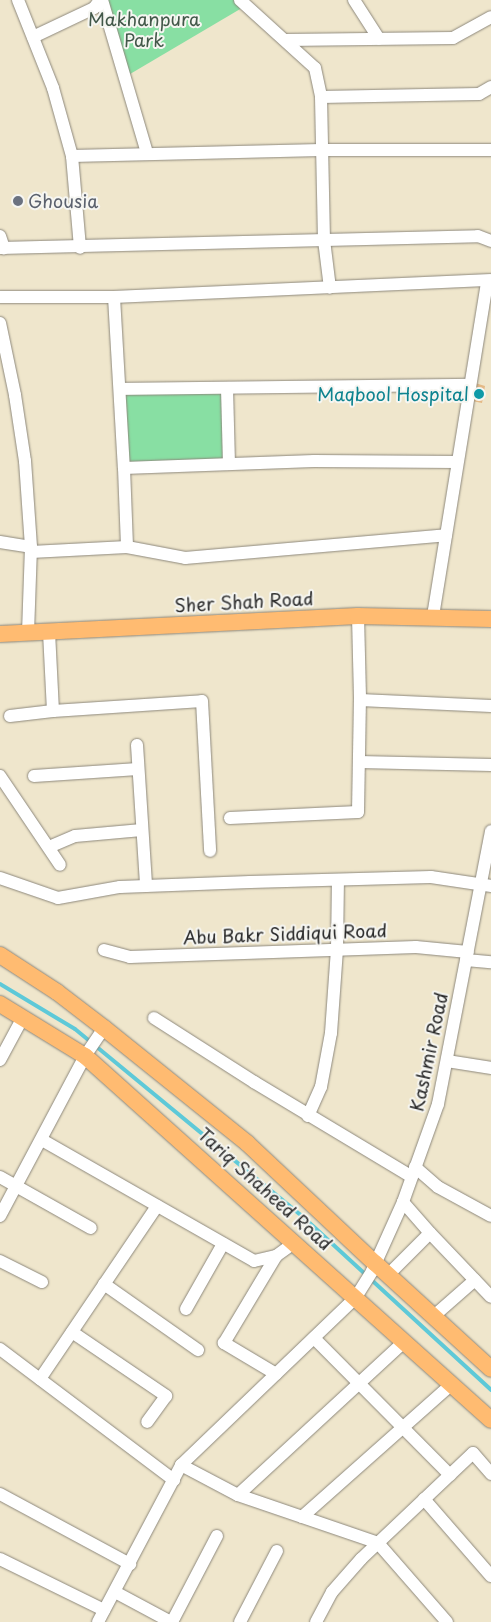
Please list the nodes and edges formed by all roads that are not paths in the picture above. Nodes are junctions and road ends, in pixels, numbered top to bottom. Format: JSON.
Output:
{"nodes":[{"id":1,"x":18,"y":0,"type":"edge"},
{"id":2,"x":101,"y":0,"type":"edge"},
{"id":3,"x":240,"y":0,"type":"edge"},
{"id":4,"x":354,"y":0,"type":"edge"},
{"id":5,"x":491,"y":16,"type":"edge"},
{"id":6,"x":33,"y":37,"type":"junction"},
{"id":7,"x":378,"y":39,"type":"junction"},
{"id":8,"x":286,"y":40,"type":"junction"},
{"id":9,"x":491,"y":86,"type":"edge"},
{"id":10,"x":320,"y":97,"type":"junction"},
{"id":11,"x":321,"y":150,"type":"junction"},
{"id":12,"x":491,"y":150,"type":"edge"},
{"id":13,"x":147,"y":153,"type":"junction"},
{"id":14,"x":72,"y":156,"type":"junction"},
{"id":15,"x":324,"y":240,"type":"junction"},
{"id":16,"x":491,"y":241,"type":"edge"},
{"id":17,"x":1,"y":244,"type":"edge"},
{"id":18,"x":80,"y":248,"type":"junction"},
{"id":19,"x":489,"y":281,"type":"edge"},
{"id":20,"x":330,"y":288,"type":"junction"},
{"id":21,"x":0,"y":297,"type":"edge"},
{"id":22,"x":114,"y":297,"type":"junction"},
{"id":23,"x":0,"y":323,"type":"edge"},
{"id":24,"x":470,"y":384,"type":"junction"},
{"id":25,"x":227,"y":388,"type":"junction"},
{"id":26,"x":120,"y":389,"type":"junction"},
{"id":27,"x":457,"y":462,"type":"junction"},
{"id":28,"x":229,"y":464,"type":"junction"},
{"id":29,"x":124,"y":468,"type":"junction"},
{"id":30,"x":446,"y":535,"type":"junction"},
{"id":31,"x":0,"y":542,"type":"edge"},
{"id":32,"x":127,"y":547,"type":"junction"},
{"id":33,"x":31,"y":549,"type":"junction"},
{"id":34,"x":358,"y":616,"type":"junction"},
{"id":35,"x":433,"y":616,"type":"junction"},
{"id":36,"x":491,"y":619,"type":"edge"},
{"id":37,"x":49,"y":633,"type":"junction"},
{"id":38,"x":0,"y":634,"type":"edge"},
{"id":39,"x":28,"y":634,"type":"junction"},
{"id":40,"x":360,"y":700,"type":"junction"},
{"id":41,"x":491,"y":706,"type":"edge"},
{"id":42,"x":53,"y":711,"type":"junction"},
{"id":43,"x":10,"y":716,"type":"dead end"},
{"id":44,"x":137,"y":745,"type":"dead end"},
{"id":45,"x":359,"y":762,"type":"junction"},
{"id":46,"x":491,"y":765,"type":"edge"},
{"id":47,"x":138,"y":769,"type":"junction"},
{"id":48,"x":0,"y":776,"type":"edge"},
{"id":49,"x":34,"y":776,"type":"dead end"},
{"id":50,"x":230,"y":818,"type":"dead end"},
{"id":51,"x":142,"y":830,"type":"junction"},
{"id":52,"x":491,"y":831,"type":"edge"},
{"id":53,"x":49,"y":847,"type":"junction"},
{"id":54,"x":210,"y":851,"type":"dead end"},
{"id":55,"x":60,"y":865,"type":"dead end"},
{"id":56,"x":0,"y":878,"type":"edge"},
{"id":57,"x":338,"y":880,"type":"junction"},
{"id":58,"x":485,"y":885,"type":"edge"},
{"id":59,"x":146,"y":886,"type":"junction"},
{"id":60,"x":337,"y":949,"type":"junction"},
{"id":61,"x":104,"y":950,"type":"dead end"},
{"id":62,"x":0,"y":955,"type":"edge"},
{"id":63,"x":467,"y":956,"type":"junction"},
{"id":64,"x":491,"y":962,"type":"edge"},
{"id":65,"x":0,"y":1004,"type":"edge"},
{"id":66,"x":22,"y":1018,"type":"junction"},
{"id":67,"x":154,"y":1018,"type":"dead end"},
{"id":68,"x":102,"y":1031,"type":"junction"},
{"id":69,"x":88,"y":1051,"type":"junction"},
{"id":70,"x":0,"y":1060,"type":"edge"},
{"id":71,"x":447,"y":1061,"type":"junction"},
{"id":72,"x":491,"y":1068,"type":"edge"},
{"id":73,"x":308,"y":1116,"type":"junction"},
{"id":74,"x":42,"y":1140,"type":"junction"},
{"id":75,"x":413,"y":1172,"type":"junction"},
{"id":76,"x":0,"y":1177,"type":"edge"},
{"id":77,"x":16,"y":1187,"type":"junction"},
{"id":78,"x":403,"y":1202,"type":"junction"},
{"id":79,"x":157,"y":1206,"type":"junction"},
{"id":80,"x":0,"y":1216,"type":"edge"},
{"id":81,"x":491,"y":1216,"type":"edge"},
{"id":82,"x":91,"y":1228,"type":"dead end"},
{"id":83,"x":430,"y":1233,"type":"junction"},
{"id":84,"x":294,"y":1243,"type":"junction"},
{"id":85,"x":223,"y":1244,"type":"junction"},
{"id":86,"x":276,"y":1256,"type":"junction"},
{"id":87,"x":0,"y":1261,"type":"edge"},
{"id":88,"x":373,"y":1267,"type":"junction"},
{"id":89,"x":388,"y":1276,"type":"junction"},
{"id":90,"x":475,"y":1280,"type":"junction"},
{"id":91,"x":42,"y":1282,"type":"dead end"},
{"id":92,"x":104,"y":1284,"type":"junction"},
{"id":93,"x":356,"y":1297,"type":"junction"},
{"id":94,"x":491,"y":1298,"type":"edge"},
{"id":95,"x":186,"y":1309,"type":"dead end"},
{"id":96,"x":434,"y":1315,"type":"junction"},
{"id":97,"x":72,"y":1332,"type":"junction"},
{"id":98,"x":314,"y":1338,"type":"junction"},
{"id":99,"x":404,"y":1342,"type":"junction"},
{"id":100,"x":0,"y":1349,"type":"edge"},
{"id":101,"x":198,"y":1350,"type":"dead end"},
{"id":102,"x":491,"y":1368,"type":"edge"},
{"id":103,"x":276,"y":1374,"type":"junction"},
{"id":104,"x":40,"y":1379,"type":"junction"},
{"id":105,"x":359,"y":1384,"type":"junction"},
{"id":106,"x":452,"y":1384,"type":"junction"},
{"id":107,"x":491,"y":1420,"type":"edge"},
{"id":108,"x":147,"y":1422,"type":"dead end"},
{"id":109,"x":403,"y":1428,"type":"junction"},
{"id":110,"x":181,"y":1465,"type":"junction"},
{"id":111,"x":491,"y":1474,"type":"edge"},
{"id":112,"x":450,"y":1475,"type":"junction"},
{"id":113,"x":174,"y":1480,"type":"junction"},
{"id":114,"x":0,"y":1494,"type":"edge"},
{"id":115,"x":238,"y":1495,"type":"junction"},
{"id":116,"x":424,"y":1500,"type":"junction"},
{"id":117,"x":302,"y":1518,"type":"junction"},
{"id":118,"x":217,"y":1536,"type":"dead end"},
{"id":119,"x":378,"y":1543,"type":"junction"},
{"id":120,"x":277,"y":1551,"type":"dead end"},
{"id":121,"x":0,"y":1559,"type":"edge"},
{"id":122,"x":130,"y":1564,"type":"junction"},
{"id":123,"x":491,"y":1576,"type":"edge"},
{"id":124,"x":115,"y":1592,"type":"junction"},
{"id":125,"x":104,"y":1610,"type":"junction"},
{"id":126,"x":98,"y":1622,"type":"edge"},
{"id":127,"x":172,"y":1622,"type":"edge"},
{"id":128,"x":240,"y":1622,"type":"edge"},
{"id":129,"x":316,"y":1622,"type":"edge"},
{"id":130,"x":447,"y":1622,"type":"edge"}],
"edges":[{"from":1,"to":6,"type":"street"},
{"from":2,"to":6,"type":"street"},
{"from":2,"to":13,"type":"street"},
{"from":3,"to":8,"type":"street"},
{"from":4,"to":7,"type":"street"},
{"from":5,"to":7,"type":"street"},
{"from":6,"to":14,"type":"street"},
{"from":7,"to":8,"type":"street"},
{"from":8,"to":10,"type":"street"},
{"from":9,"to":10,"type":"street"},
{"from":10,"to":11,"type":"street"},
{"from":11,"to":12,"type":"street"},
{"from":11,"to":13,"type":"street"},
{"from":11,"to":15,"type":"street"},
{"from":13,"to":14,"type":"street"},
{"from":14,"to":18,"type":"street"},
{"from":15,"to":16,"type":"street"},
{"from":15,"to":18,"type":"street"},
{"from":15,"to":20,"type":"street"},
{"from":17,"to":18,"type":"street"},
{"from":19,"to":20,"type":"street"},
{"from":19,"to":24,"type":"street"},
{"from":20,"to":22,"type":"street"},
{"from":21,"to":22,"type":"street"},
{"from":22,"to":26,"type":"street"},
{"from":23,"to":33,"type":"street"},
{"from":24,"to":25,"type":"street"},
{"from":24,"to":27,"type":"street"},
{"from":25,"to":26,"type":"street"},
{"from":25,"to":28,"type":"street"},
{"from":26,"to":29,"type":"street"},
{"from":27,"to":28,"type":"street"},
{"from":27,"to":30,"type":"street"},
{"from":28,"to":29,"type":"street"},
{"from":29,"to":32,"type":"street"},
{"from":30,"to":32,"type":"street"},
{"from":30,"to":35,"type":"street"},
{"from":31,"to":33,"type":"street"},
{"from":32,"to":33,"type":"street"},
{"from":33,"to":39,"type":"street"},
{"from":34,"to":35,"type":"main road","name":"Sher Shah Road"},
{"from":34,"to":37,"type":"main road","name":"Sher Shah Road"},
{"from":34,"to":40,"type":"street"},
{"from":35,"to":36,"type":"main road","name":"Sher Shah Road"},
{"from":37,"to":39,"type":"main road","name":"Sher Shah Road"},
{"from":37,"to":42,"type":"street"},
{"from":38,"to":39,"type":"main road","name":"Sher Shah Road"},
{"from":40,"to":41,"type":"street"},
{"from":40,"to":45,"type":"street"},
{"from":42,"to":43,"type":"street"},
{"from":42,"to":54,"type":"street"},
{"from":44,"to":47,"type":"street"},
{"from":45,"to":46,"type":"street"},
{"from":45,"to":50,"type":"street"},
{"from":47,"to":49,"type":"street"},
{"from":47,"to":51,"type":"street"},
{"from":48,"to":53,"type":"street"},
{"from":51,"to":53,"type":"street"},
{"from":51,"to":59,"type":"street"},
{"from":52,"to":58,"type":"street","name":"Kashmir Road"},
{"from":53,"to":55,"type":"street"},
{"from":56,"to":59,"type":"street"},
{"from":57,"to":58,"type":"street"},
{"from":57,"to":59,"type":"street"},
{"from":57,"to":60,"type":"street"},
{"from":58,"to":63,"type":"street","name":"Kashmir Road"},
{"from":60,"to":61,"type":"street","name":"Abu Bakr Siddiqui Road"},
{"from":60,"to":63,"type":"street","name":"Abu Bakr Siddiqui Road"},
{"from":60,"to":73,"type":"street"},
{"from":62,"to":68,"type":"main road","name":"Tariq Shaheed Road"},
{"from":63,"to":64,"type":"street","name":"Abu Bakr Siddiqui Road"},
{"from":63,"to":71,"type":"street","name":"Kashmir Road"},
{"from":65,"to":66,"type":"main road","name":"Tariq Shaheed Road"},
{"from":66,"to":69,"type":"main road","name":"Tariq Shaheed Road"},
{"from":66,"to":70,"type":"street"},
{"from":67,"to":73,"type":"street"},
{"from":68,"to":69,"type":"street"},
{"from":68,"to":88,"type":"main road","name":"Tariq Shaheed Road"},
{"from":69,"to":74,"type":"street"},
{"from":69,"to":84,"type":"main road","name":"Tariq Shaheed Road"},
{"from":71,"to":72,"type":"street"},
{"from":71,"to":75,"type":"street","name":"Kashmir Road"},
{"from":73,"to":75,"type":"street"},
{"from":74,"to":77,"type":"street"},
{"from":74,"to":79,"type":"street"},
{"from":75,"to":78,"type":"street","name":"Kashmir Road"},
{"from":75,"to":81,"type":"street"},
{"from":76,"to":77,"type":"street"},
{"from":77,"to":80,"type":"street"},
{"from":77,"to":82,"type":"street"},
{"from":78,"to":83,"type":"street"},
{"from":78,"to":88,"type":"street","name":"Kashmir Road"},
{"from":79,"to":85,"type":"street"},
{"from":79,"to":92,"type":"street"},
{"from":83,"to":89,"type":"street"},
{"from":83,"to":90,"type":"street"},
{"from":84,"to":86,"type":"street"},
{"from":84,"to":93,"type":"main road","name":"Tariq Shaheed Road"},
{"from":85,"to":86,"type":"street"},
{"from":85,"to":95,"type":"street"},
{"from":86,"to":103,"type":"street"},
{"from":87,"to":91,"type":"street"},
{"from":88,"to":89,"type":"main road","name":"Tariq Shaheed Road"},
{"from":88,"to":93,"type":"street","name":"Kashmir Road"},
{"from":89,"to":96,"type":"main road","name":"Tariq Shaheed Road"},
{"from":90,"to":94,"type":"street"},
{"from":90,"to":96,"type":"street"},
{"from":92,"to":97,"type":"street"},
{"from":92,"to":101,"type":"street"},
{"from":93,"to":98,"type":"street","name":"Kashmir Road"},
{"from":93,"to":99,"type":"main road","name":"Tariq Shaheed Road"},
{"from":96,"to":102,"type":"main road","name":"Tariq Shaheed Road"},
{"from":97,"to":104,"type":"street"},
{"from":97,"to":108,"type":"street"},
{"from":98,"to":103,"type":"street","name":"Kashmir Road"},
{"from":98,"to":105,"type":"street"},
{"from":99,"to":105,"type":"street"},
{"from":99,"to":106,"type":"main road","name":"Tariq Shaheed Road"},
{"from":100,"to":104,"type":"street"},
{"from":103,"to":110,"type":"street","name":"Kashmir Road"},
{"from":104,"to":113,"type":"street"},
{"from":105,"to":109,"type":"street"},
{"from":105,"to":115,"type":"street"},
{"from":106,"to":107,"type":"main road","name":"Tariq Shaheed Road"},
{"from":106,"to":109,"type":"street"},
{"from":109,"to":112,"type":"street"},
{"from":109,"to":117,"type":"street"},
{"from":110,"to":113,"type":"street"},
{"from":110,"to":115,"type":"street"},
{"from":111,"to":112,"type":"street"},
{"from":112,"to":116,"type":"street"},
{"from":113,"to":122,"type":"street"},
{"from":114,"to":122,"type":"street"},
{"from":115,"to":117,"type":"street"},
{"from":116,"to":119,"type":"street"},
{"from":116,"to":123,"type":"street"},
{"from":117,"to":119,"type":"street"},
{"from":118,"to":127,"type":"street"},
{"from":119,"to":129,"type":"street"},
{"from":119,"to":130,"type":"street"},
{"from":120,"to":128,"type":"street"},
{"from":121,"to":125,"type":"street"},
{"from":122,"to":124,"type":"street"},
{"from":124,"to":125,"type":"street"},
{"from":124,"to":127,"type":"street"},
{"from":125,"to":126,"type":"street"}]}
